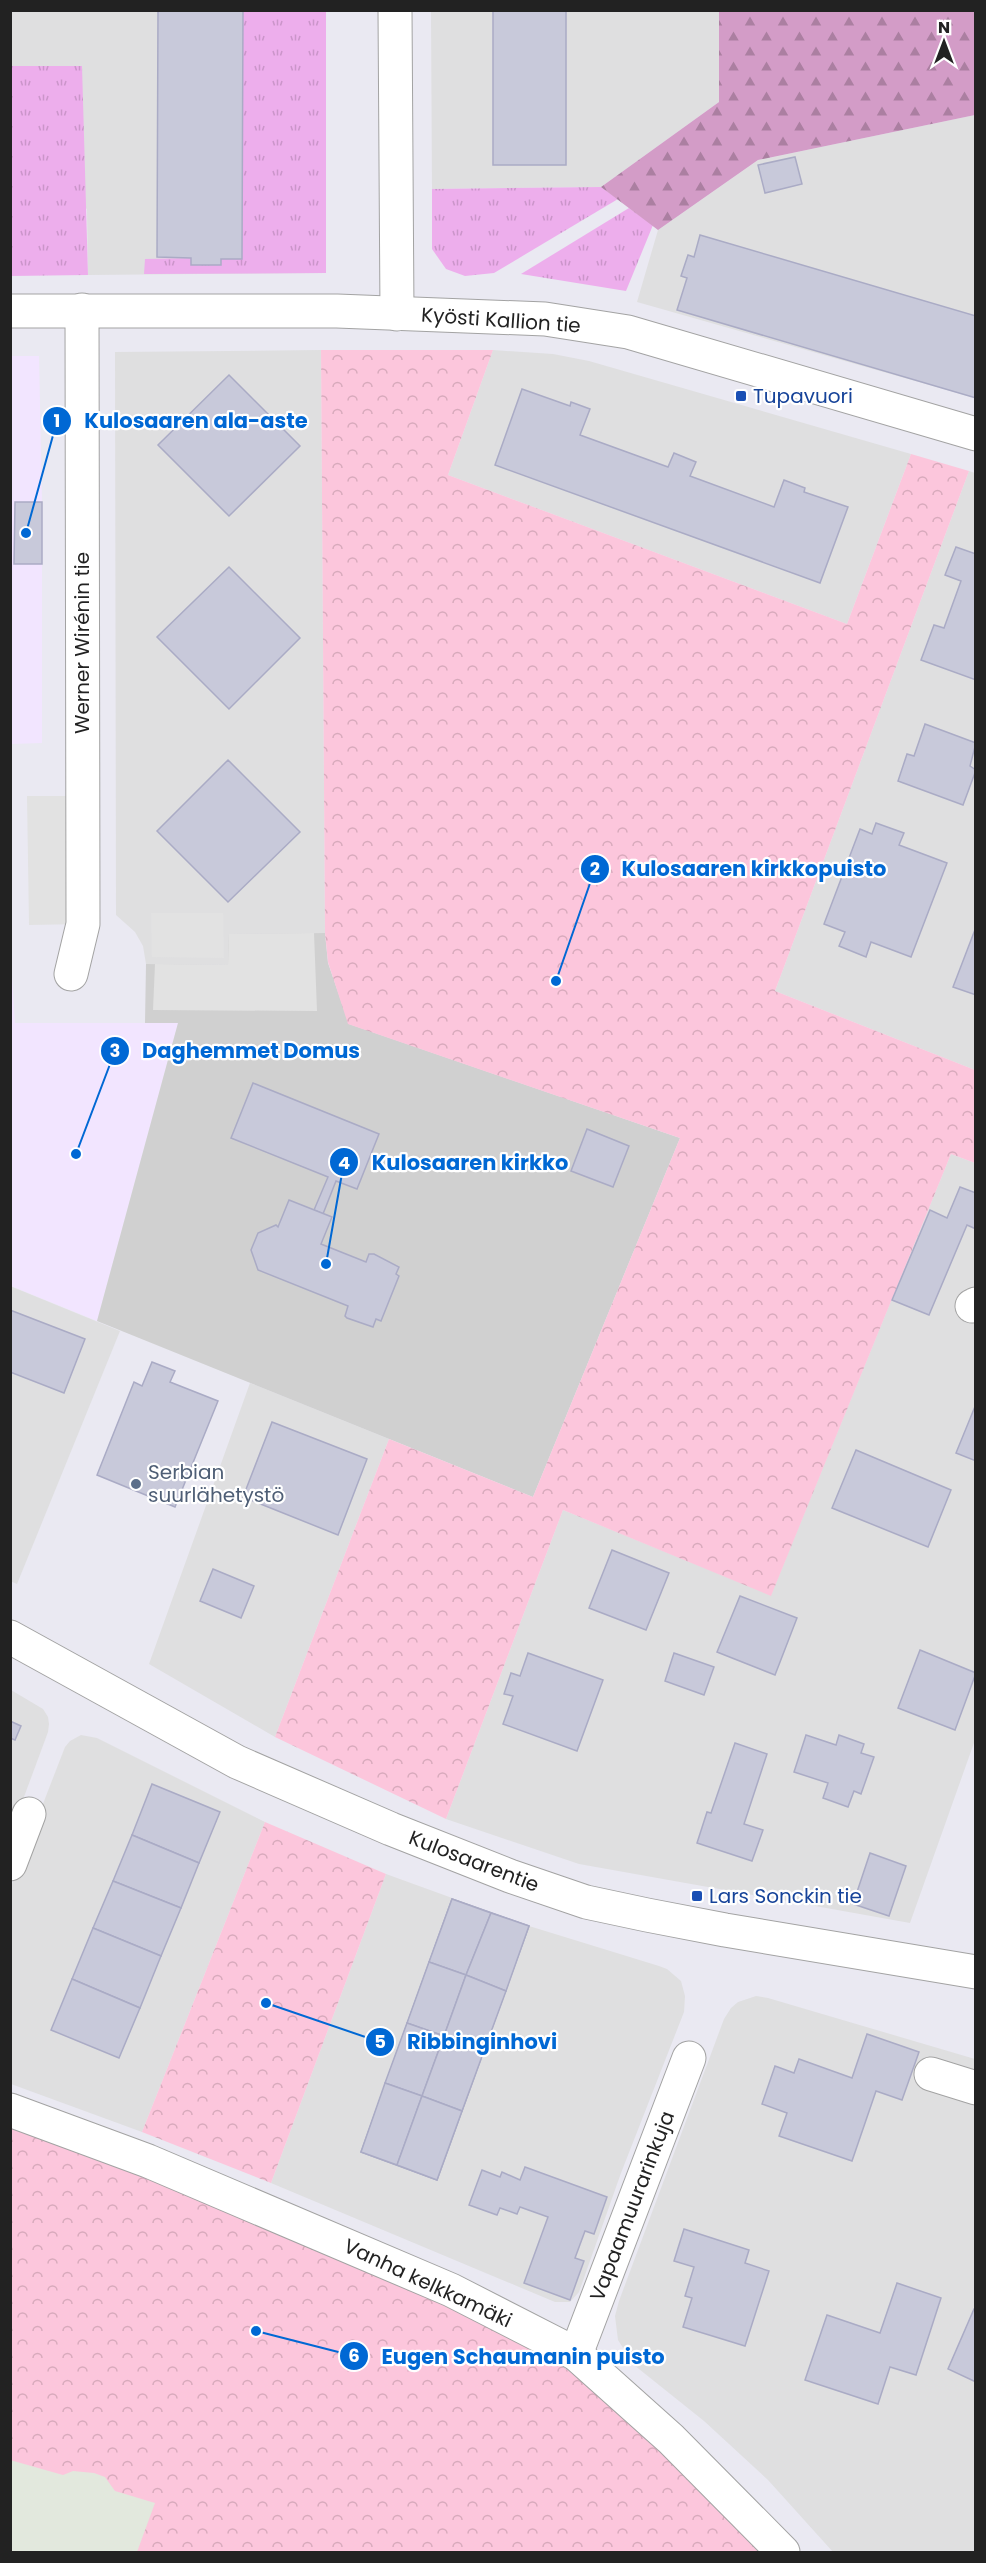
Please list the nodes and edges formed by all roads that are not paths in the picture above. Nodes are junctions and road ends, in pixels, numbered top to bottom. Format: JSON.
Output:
{"nodes":[{"id":1,"x":396,"y":10,"type":"edge"},
{"id":2,"x":82,"y":310,"type":"junction"},
{"id":3,"x":10,"y":311,"type":"edge"},
{"id":4,"x":397,"y":314,"type":"junction"},
{"id":5,"x":975,"y":434,"type":"edge"},
{"id":6,"x":71,"y":974,"type":"dead end"},
{"id":7,"x":10,"y":1637,"type":"edge"},
{"id":8,"x":29,"y":1814,"type":"dead end"},
{"id":9,"x":10,"y":1864,"type":"edge"},
{"id":10,"x":975,"y":1972,"type":"edge"},
{"id":11,"x":688,"y":2058,"type":"dead end"},
{"id":12,"x":932,"y":2074,"type":"dead end"},
{"id":13,"x":975,"y":2088,"type":"edge"},
{"id":14,"x":10,"y":2110,"type":"edge"},
{"id":15,"x":576,"y":2354,"type":"junction"},
{"id":16,"x":783,"y":2553,"type":"edge"}],
"edges":[{"from":1,"to":4,"type":"street"},
{"from":2,"to":3,"type":"street","name":"Kyösti Kallion tie"},
{"from":2,"to":4,"type":"street","name":"Kyösti Kallion tie"},
{"from":2,"to":6,"type":"street","name":"Werner Wirénin tie"},
{"from":4,"to":5,"type":"street","name":"Kyösti Kallion tie"},
{"from":7,"to":10,"type":"street","name":"Kulosaarentie"},
{"from":8,"to":9,"type":"street"},
{"from":11,"to":15,"type":"street","name":"Vapaamuurarinkuja"},
{"from":12,"to":13,"type":"street"},
{"from":14,"to":15,"type":"street","name":"Vanha kelkkamäki"},
{"from":15,"to":16,"type":"street","name":"Vanha kelkkamäki"}]}
